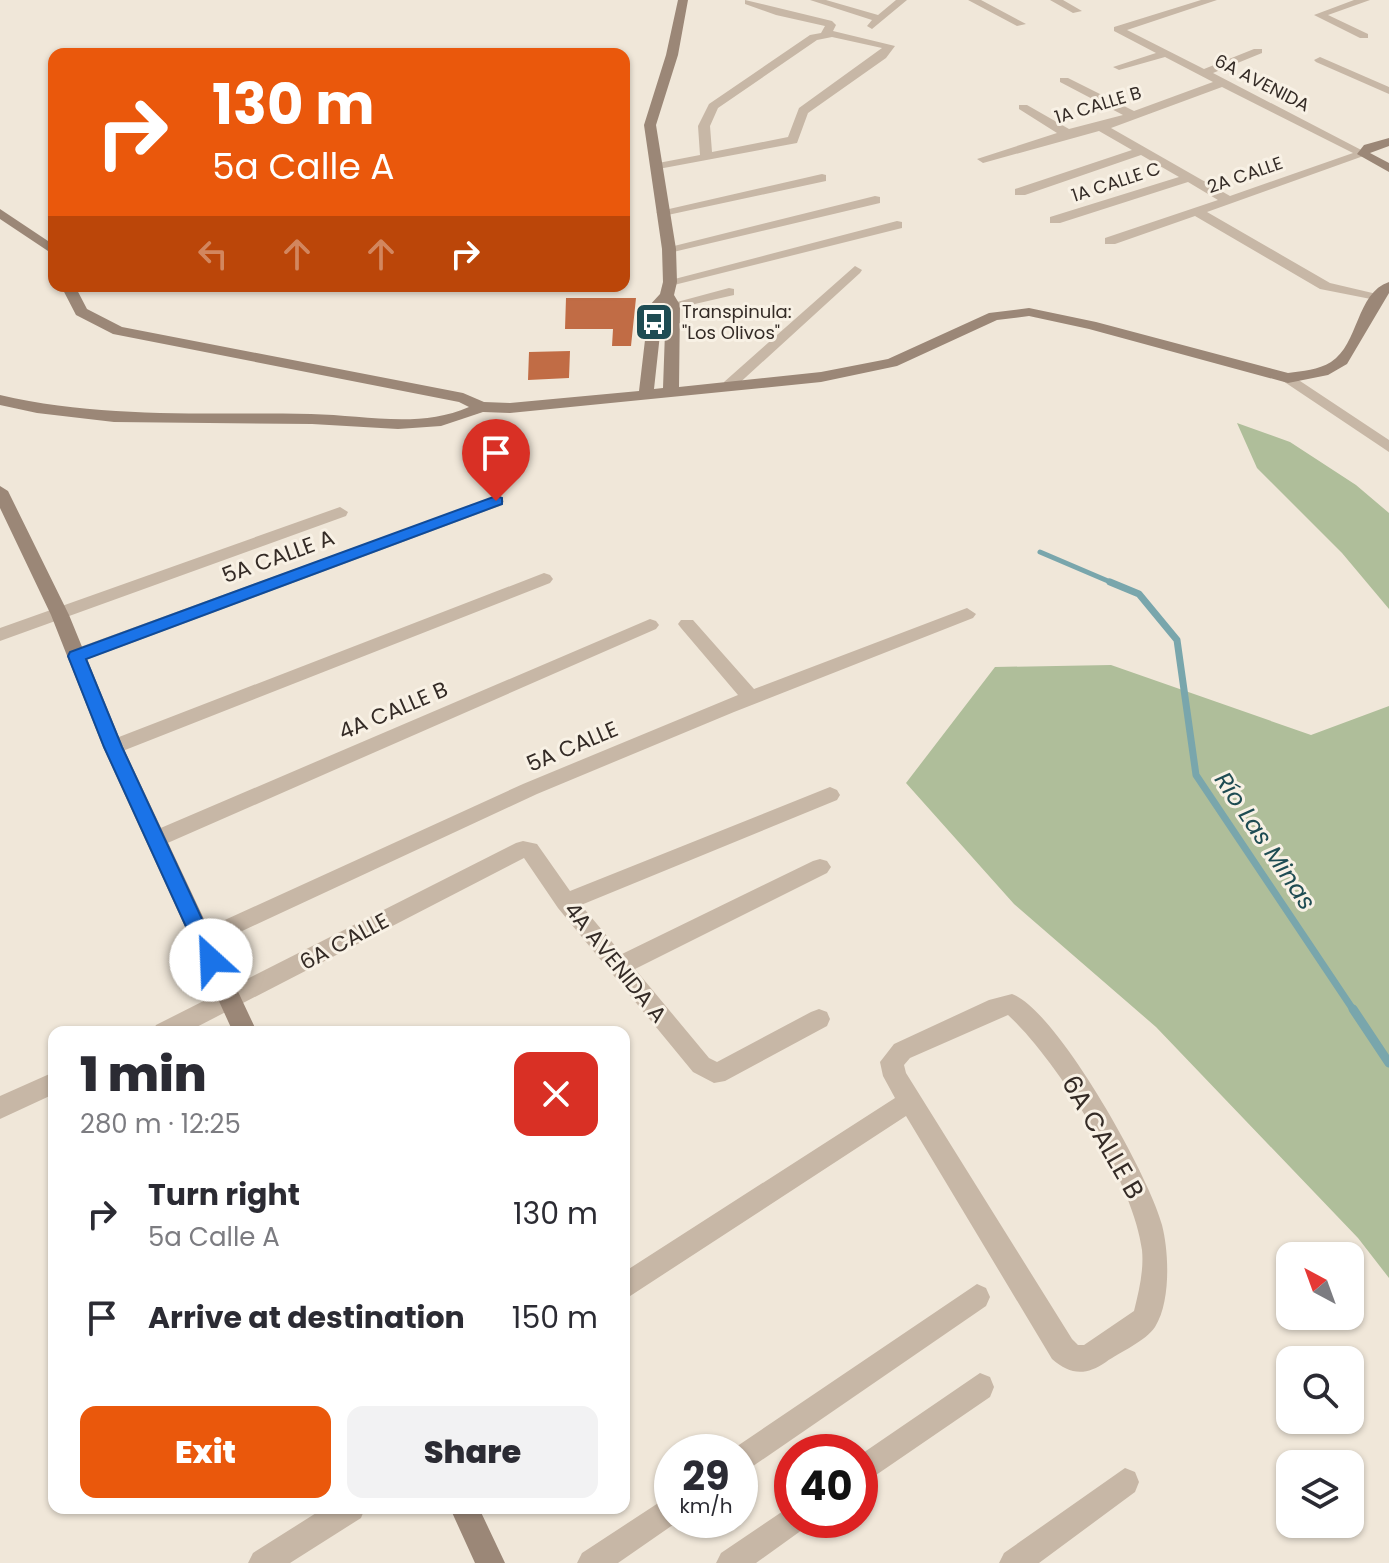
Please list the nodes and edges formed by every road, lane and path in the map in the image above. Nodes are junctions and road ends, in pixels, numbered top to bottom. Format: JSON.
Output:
{"nodes":[{"id":1,"x":683,"y":0,"type":"edge"},
{"id":2,"x":815,"y":0,"type":"edge"},
{"id":3,"x":902,"y":0,"type":"edge"},
{"id":4,"x":1000,"y":0,"type":"edge"},
{"id":5,"x":1055,"y":0,"type":"edge"},
{"id":6,"x":1212,"y":0,"type":"edge"},
{"id":7,"x":1326,"y":0,"type":"edge"},
{"id":8,"x":1365,"y":0,"type":"edge"},
{"id":9,"x":749,"y":2,"type":"dead end"},
{"id":10,"x":978,"y":2,"type":"edge"},
{"id":11,"x":1340,"y":7,"type":"junction"},
{"id":12,"x":1077,"y":11,"type":"dead end"},
{"id":13,"x":879,"y":19,"type":"junction"},
{"id":14,"x":1021,"y":24,"type":"dead end"},
{"id":15,"x":826,"y":33,"type":"junction"},
{"id":16,"x":1364,"y":36,"type":"dead end"},
{"id":17,"x":867,"y":41,"type":"junction"},
{"id":18,"x":1258,"y":51,"type":"dead end"},
{"id":19,"x":1165,"y":54,"type":"junction"},
{"id":20,"x":1320,"y":60,"type":"dead end"},
{"id":21,"x":1119,"y":67,"type":"dead end"},
{"id":22,"x":1203,"y":73,"type":"junction"},
{"id":23,"x":1064,"y":80,"type":"dead end"},
{"id":24,"x":1222,"y":83,"type":"junction"},
{"id":25,"x":1389,"y":91,"type":"edge"},
{"id":26,"x":1023,"y":107,"type":"dead end"},
{"id":27,"x":1132,"y":115,"type":"junction"},
{"id":28,"x":1101,"y":127,"type":"junction"},
{"id":29,"x":1066,"y":133,"type":"junction"},
{"id":30,"x":1389,"y":142,"type":"edge"},
{"id":31,"x":1140,"y":151,"type":"junction"},
{"id":32,"x":1363,"y":154,"type":"junction"},
{"id":33,"x":706,"y":158,"type":"junction"},
{"id":34,"x":983,"y":159,"type":"dead end"},
{"id":35,"x":657,"y":167,"type":"junction"},
{"id":36,"x":1389,"y":168,"type":"edge"},
{"id":37,"x":822,"y":178,"type":"dead end"},
{"id":38,"x":1188,"y":178,"type":"junction"},
{"id":39,"x":1020,"y":192,"type":"dead end"},
{"id":40,"x":875,"y":200,"type":"dead end"},
{"id":41,"x":1228,"y":200,"type":"junction"},
{"id":42,"x":1196,"y":211,"type":"junction"},
{"id":43,"x":663,"y":212,"type":"junction"},
{"id":44,"x":0,"y":213,"type":"edge"},
{"id":45,"x":1055,"y":220,"type":"dead end"},
{"id":46,"x":897,"y":225,"type":"dead end"},
{"id":47,"x":1110,"y":241,"type":"dead end"},
{"id":48,"x":48,"y":247,"type":"edge"},
{"id":49,"x":669,"y":249,"type":"junction"},
{"id":50,"x":855,"y":270,"type":"dead end"},
{"id":51,"x":1389,"y":286,"type":"edge"},
{"id":52,"x":71,"y":292,"type":"edge"},
{"id":53,"x":729,"y":292,"type":"dead end"},
{"id":54,"x":670,"y":294,"type":"junction"},
{"id":55,"x":1376,"y":298,"type":"junction"},
{"id":56,"x":671,"y":369,"type":"junction"},
{"id":57,"x":1288,"y":378,"type":"junction"},
{"id":58,"x":729,"y":385,"type":"junction"},
{"id":59,"x":705,"y":387,"type":"junction"},
{"id":60,"x":671,"y":390,"type":"junction"},
{"id":61,"x":646,"y":393,"type":"junction"},
{"id":62,"x":0,"y":400,"type":"edge"},
{"id":63,"x":481,"y":407,"type":"junction"},
{"id":64,"x":1389,"y":447,"type":"edge"},
{"id":65,"x":0,"y":491,"type":"edge"},
{"id":66,"x":496,"y":501,"type":"dead end"},
{"id":67,"x":340,"y":512,"type":"dead end"},
{"id":68,"x":544,"y":579,"type":"dead end"},
{"id":69,"x":967,"y":614,"type":"dead end"},
{"id":70,"x":60,"y":615,"type":"junction"},
{"id":71,"x":687,"y":624,"type":"dead end"},
{"id":72,"x":650,"y":625,"type":"dead end"},
{"id":73,"x":0,"y":635,"type":"edge"},
{"id":74,"x":76,"y":656,"type":"junction"},
{"id":75,"x":751,"y":698,"type":"junction"},
{"id":76,"x":113,"y":747,"type":"junction"},
{"id":77,"x":830,"y":795,"type":"dead end"},
{"id":78,"x":156,"y":839,"type":"junction"},
{"id":79,"x":523,"y":849,"type":"joint"},
{"id":80,"x":820,"y":867,"type":"dead end"},
{"id":81,"x":566,"y":902,"type":"junction"},
{"id":82,"x":202,"y":940,"type":"junction"},
{"id":83,"x":619,"y":966,"type":"junction"},
{"id":84,"x":230,"y":1001,"type":"junction"},
{"id":85,"x":819,"y":1019,"type":"dead end"},
{"id":86,"x":177,"y":1026,"type":"edge"},
{"id":87,"x":242,"y":1026,"type":"edge"},
{"id":88,"x":48,"y":1086,"type":"edge"},
{"id":89,"x":911,"y":1103,"type":"junction"},
{"id":90,"x":0,"y":1108,"type":"edge"},
{"id":91,"x":630,"y":1283,"type":"edge"},
{"id":92,"x":977,"y":1297,"type":"dead end"},
{"id":93,"x":980,"y":1387,"type":"dead end"},
{"id":94,"x":758,"y":1449,"type":"edge"},
{"id":95,"x":878,"y":1459,"type":"edge"},
{"id":96,"x":1125,"y":1482,"type":"dead end"},
{"id":97,"x":341,"y":1514,"type":"edge"},
{"id":98,"x":467,"y":1514,"type":"edge"},
{"id":99,"x":654,"y":1520,"type":"edge"},
{"id":100,"x":774,"y":1533,"type":"edge"},
{"id":101,"x":263,"y":1563,"type":"edge"},
{"id":102,"x":490,"y":1563,"type":"edge"},
{"id":103,"x":592,"y":1563,"type":"edge"},
{"id":104,"x":731,"y":1563,"type":"edge"},
{"id":105,"x":1014,"y":1563,"type":"edge"}],
"edges":[{"from":1,"to":35,"type":"street"},
{"from":2,"to":13,"type":"street"},
{"from":3,"to":13,"type":"street"},
{"from":4,"to":10,"type":"street"},
{"from":5,"to":12,"type":"street"},
{"from":6,"to":19,"type":"street","name":"6A AVENIDA"},
{"from":7,"to":11,"type":"street"},
{"from":8,"to":11,"type":"street"},
{"from":9,"to":15,"type":"street"},
{"from":10,"to":14,"type":"street"},
{"from":11,"to":16,"type":"street"},
{"from":13,"to":17,"type":"street"},
{"from":15,"to":17,"type":"street"},
{"from":15,"to":33,"type":"street"},
{"from":17,"to":33,"type":"street"},
{"from":18,"to":22,"type":"street"},
{"from":19,"to":21,"type":"street"},
{"from":19,"to":22,"type":"street","name":"6A AVENIDA"},
{"from":20,"to":25,"type":"street"},
{"from":22,"to":24,"type":"street","name":"6A AVENIDA"},
{"from":23,"to":27,"type":"street"},
{"from":24,"to":27,"type":"street","name":"1A CALLE B"},
{"from":24,"to":32,"type":"street","name":"6A AVENIDA"},
{"from":26,"to":29,"type":"street"},
{"from":27,"to":28,"type":"street","name":"1A CALLE B"},
{"from":28,"to":29,"type":"street","name":"1A CALLE B"},
{"from":28,"to":31,"type":"street"},
{"from":29,"to":34,"type":"street","name":"1A CALLE B"},
{"from":30,"to":32,"type":"street","name":"2A CALLE"},
{"from":31,"to":38,"type":"street"},
{"from":31,"to":39,"type":"street"},
{"from":32,"to":36,"type":"street","name":"6A AVENIDA"},
{"from":32,"to":41,"type":"street","name":"2A CALLE"},
{"from":33,"to":35,"type":"street"},
{"from":35,"to":43,"type":"street"},
{"from":37,"to":43,"type":"street"},
{"from":38,"to":41,"type":"street"},
{"from":38,"to":45,"type":"street","name":"1A CALLE C"},
{"from":40,"to":49,"type":"street"},
{"from":41,"to":42,"type":"street","name":"2A CALLE"},
{"from":42,"to":47,"type":"street","name":"2A CALLE"},
{"from":42,"to":55,"type":"street"},
{"from":43,"to":49,"type":"street"},
{"from":44,"to":48,"type":"street"},
{"from":46,"to":54,"type":"street"},
{"from":49,"to":54,"type":"street"},
{"from":50,"to":58,"type":"street"},
{"from":51,"to":55,"type":"street"},
{"from":52,"to":63,"type":"street"},
{"from":53,"to":54,"type":"street"},
{"from":54,"to":56,"type":"street"},
{"from":54,"to":61,"type":"street"},
{"from":55,"to":57,"type":"street"},
{"from":56,"to":59,"type":"street"},
{"from":56,"to":60,"type":"street"},
{"from":57,"to":58,"type":"street"},
{"from":57,"to":64,"type":"street"},
{"from":58,"to":59,"type":"street"},
{"from":59,"to":60,"type":"street"},
{"from":60,"to":61,"type":"street"},
{"from":61,"to":63,"type":"street"},
{"from":62,"to":63,"type":"street"},
{"from":65,"to":70,"type":"street"},
{"from":66,"to":74,"type":"street","name":"5A CALLE A"},
{"from":67,"to":70,"type":"street"},
{"from":68,"to":76,"type":"street"},
{"from":69,"to":75,"type":"street","name":"5A CALLE"},
{"from":70,"to":73,"type":"street"},
{"from":70,"to":74,"type":"street"},
{"from":71,"to":75,"type":"street"},
{"from":72,"to":78,"type":"street","name":"4A CALLE B"},
{"from":74,"to":76,"type":"street"},
{"from":75,"to":82,"type":"street","name":"5A CALLE"},
{"from":76,"to":78,"type":"street"},
{"from":77,"to":81,"type":"street"},
{"from":78,"to":82,"type":"street"},
{"from":79,"to":81,"type":"street","name":"4A AVENIDA A"},
{"from":79,"to":84,"type":"street","name":"6A CALLE"},
{"from":80,"to":83,"type":"street"},
{"from":81,"to":83,"type":"street","name":"4A AVENIDA A"},
{"from":82,"to":84,"type":"street"},
{"from":83,"to":85,"type":"street","name":"4A AVENIDA A"},
{"from":84,"to":86,"type":"street","name":"6A CALLE"},
{"from":84,"to":87,"type":"street"},
{"from":88,"to":90,"type":"street"},
{"from":89,"to":89,"type":"street","name":"6A CALLE B"},
{"from":89,"to":91,"type":"street"},
{"from":92,"to":94,"type":"street"},
{"from":93,"to":95,"type":"street"},
{"from":96,"to":105,"type":"street"},
{"from":97,"to":101,"type":"street"},
{"from":98,"to":102,"type":"street"},
{"from":99,"to":103,"type":"street"},
{"from":100,"to":104,"type":"street"}]}
